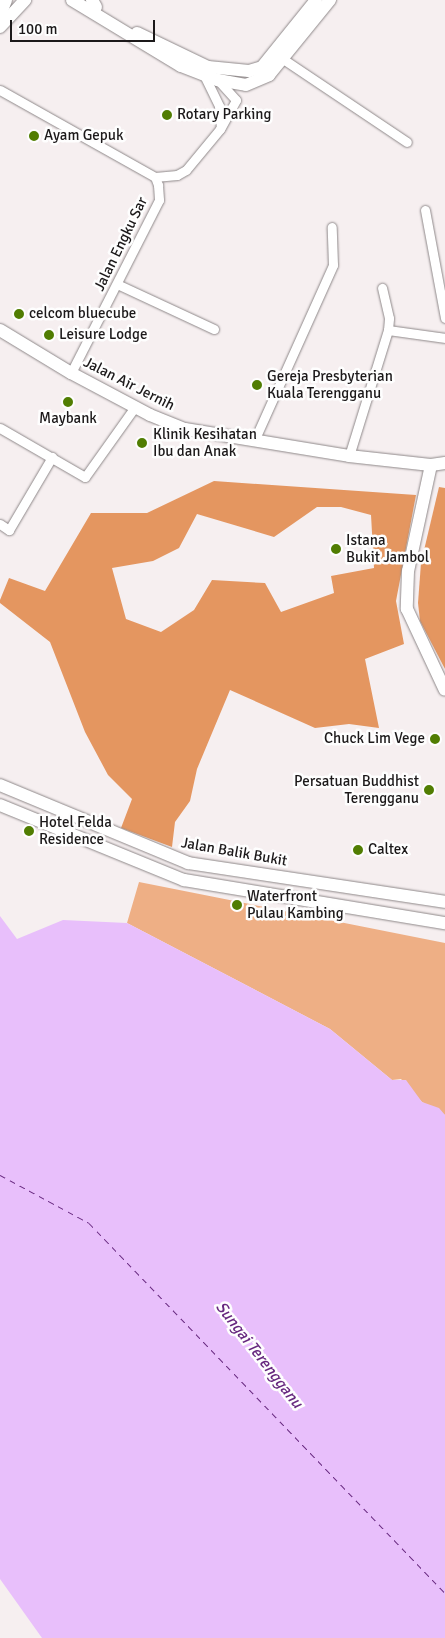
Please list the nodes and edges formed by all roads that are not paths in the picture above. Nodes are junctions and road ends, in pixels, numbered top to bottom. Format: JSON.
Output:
{"nodes":[{"id":1,"x":6,"y":0,"type":"edge"},
{"id":2,"x":25,"y":0,"type":"edge"},
{"id":3,"x":72,"y":0,"type":"edge"},
{"id":4,"x":316,"y":0,"type":"edge"},
{"id":5,"x":330,"y":0,"type":"edge"},
{"id":6,"x":92,"y":2,"type":"edge"},
{"id":7,"x":0,"y":15,"type":"edge"},
{"id":8,"x":0,"y":27,"type":"edge"},
{"id":9,"x":283,"y":59,"type":"junction"},
{"id":10,"x":204,"y":75,"type":"junction"},
{"id":11,"x":218,"y":80,"type":"junction"},
{"id":12,"x":0,"y":90,"type":"edge"},
{"id":13,"x":220,"y":129,"type":"junction"},
{"id":14,"x":407,"y":142,"type":"dead end"},
{"id":15,"x":155,"y":177,"type":"junction"},
{"id":16,"x":425,"y":210,"type":"dead end"},
{"id":17,"x":332,"y":227,"type":"dead end"},
{"id":18,"x":117,"y":284,"type":"junction"},
{"id":19,"x":382,"y":288,"type":"dead end"},
{"id":20,"x":445,"y":318,"type":"edge"},
{"id":21,"x":214,"y":329,"type":"dead end"},
{"id":22,"x":388,"y":330,"type":"junction"},
{"id":23,"x":0,"y":331,"type":"edge"},
{"id":24,"x":445,"y":333,"type":"edge"},
{"id":25,"x":445,"y":338,"type":"edge"},
{"id":26,"x":71,"y":373,"type":"junction"},
{"id":27,"x":136,"y":407,"type":"junction"},
{"id":28,"x":0,"y":428,"type":"edge"},
{"id":29,"x":254,"y":440,"type":"junction"},
{"id":30,"x":349,"y":456,"type":"junction"},
{"id":31,"x":52,"y":458,"type":"junction"},
{"id":32,"x":445,"y":463,"type":"edge"},
{"id":33,"x":431,"y":465,"type":"junction"},
{"id":34,"x":0,"y":524,"type":"edge"},
{"id":35,"x":445,"y":690,"type":"edge"},
{"id":36,"x":0,"y":785,"type":"edge"},
{"id":37,"x":0,"y":805,"type":"edge"},
{"id":38,"x":445,"y":902,"type":"edge"},
{"id":39,"x":445,"y":923,"type":"edge"}],
"edges":[{"from":1,"to":7,"type":"main road"},
{"from":2,"to":8,"type":"main road"},
{"from":3,"to":10,"type":"main road"},
{"from":4,"to":6,"type":"main road"},
{"from":5,"to":9,"type":"main road"},
{"from":9,"to":11,"type":"main road"},
{"from":9,"to":14,"type":"street"},
{"from":10,"to":11,"type":"main road"},
{"from":10,"to":13,"type":"street"},
{"from":11,"to":13,"type":"street"},
{"from":12,"to":15,"type":"street"},
{"from":13,"to":15,"type":"street"},
{"from":15,"to":18,"type":"street","name":"Jalan Engku Sar"},
{"from":16,"to":20,"type":"street"},
{"from":17,"to":29,"type":"street"},
{"from":18,"to":21,"type":"street"},
{"from":18,"to":26,"type":"street","name":"Jalan Engku Sar"},
{"from":19,"to":22,"type":"street"},
{"from":22,"to":25,"type":"street"},
{"from":22,"to":30,"type":"street"},
{"from":23,"to":26,"type":"main road","name":"Jalan Air Jernih"},
{"from":24,"to":25,"type":"street"},
{"from":26,"to":27,"type":"main road","name":"Jalan Air Jernih"},
{"from":27,"to":29,"type":"main road","name":"Jalan Air Jernih"},
{"from":27,"to":31,"type":"street"},
{"from":28,"to":31,"type":"street"},
{"from":29,"to":30,"type":"main road","name":"Jalan Air Jernih"},
{"from":30,"to":33,"type":"main road","name":"Jalan Air Jernih"},
{"from":31,"to":34,"type":"street"},
{"from":32,"to":33,"type":"main road","name":"Jalan Air Jernih"},
{"from":33,"to":35,"type":"main road"},
{"from":36,"to":38,"type":"main road","name":"Jalan Balik Bukit"},
{"from":37,"to":39,"type":"main road"}]}
